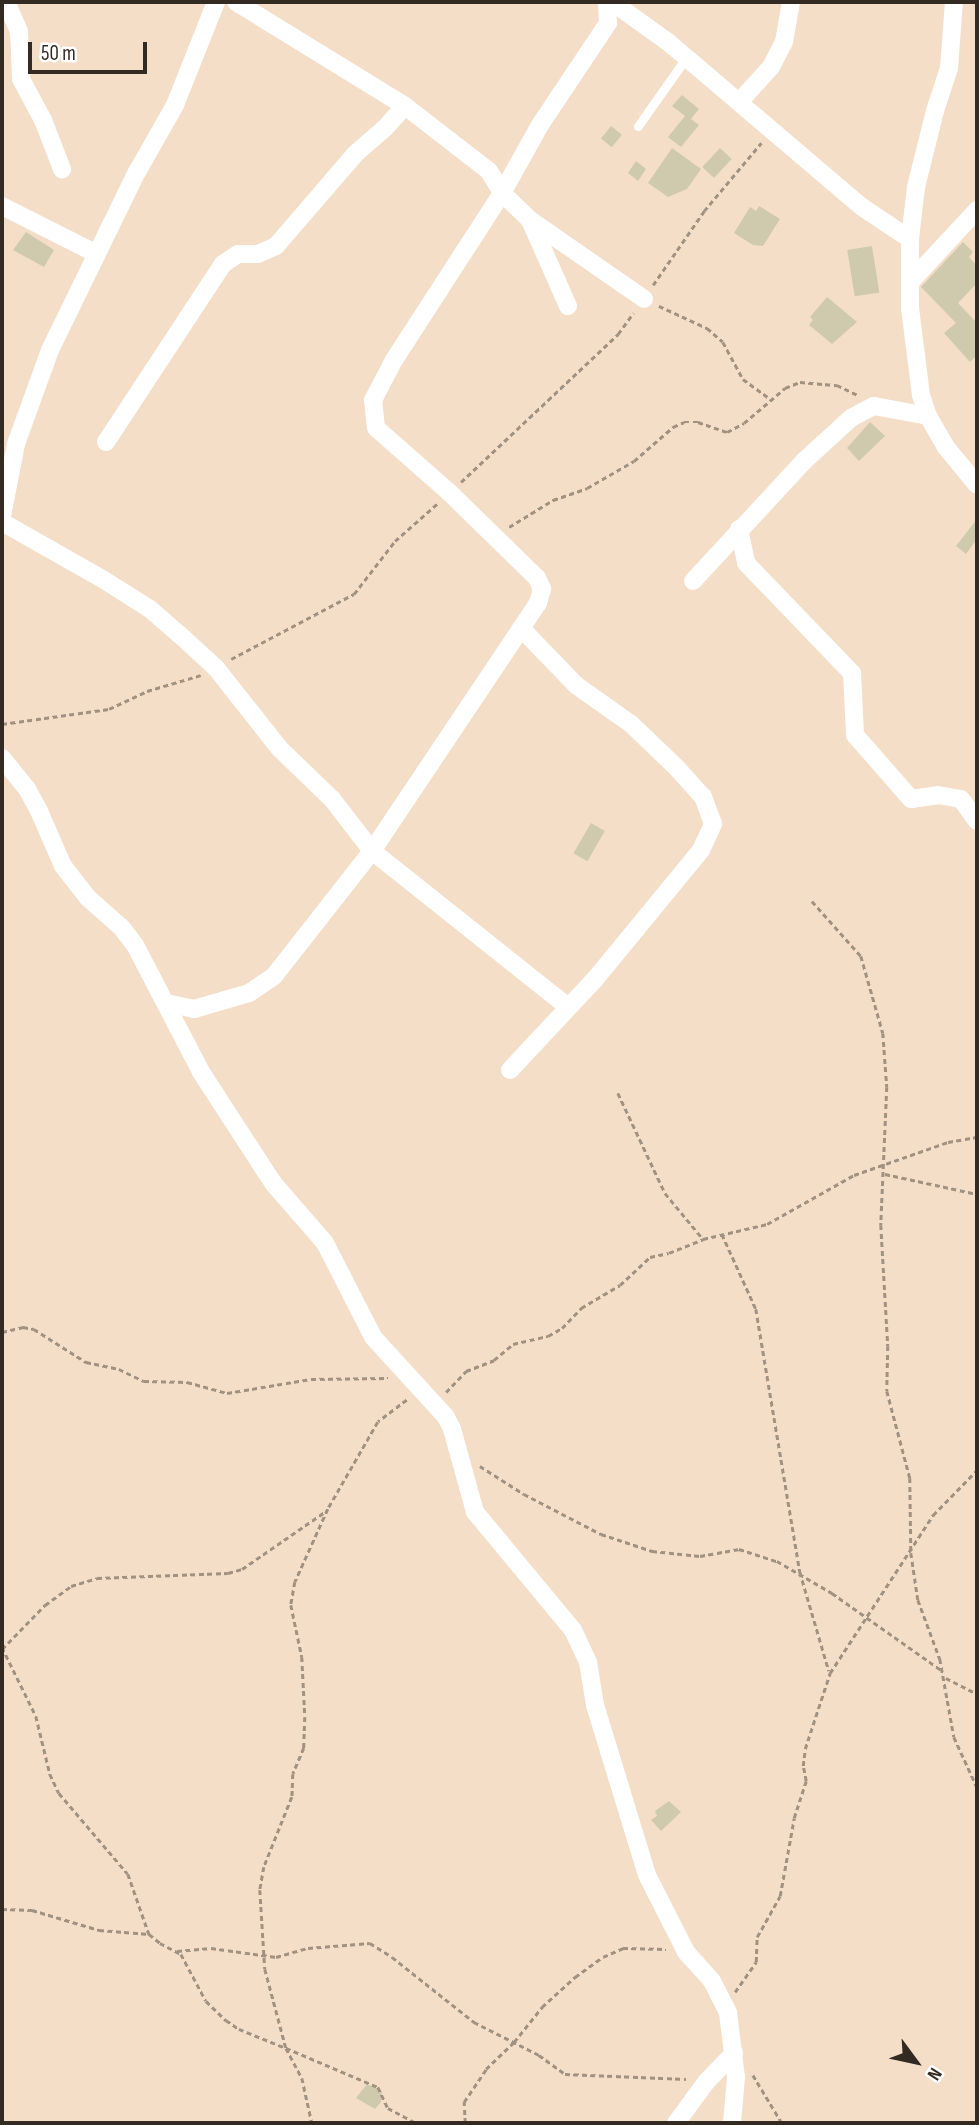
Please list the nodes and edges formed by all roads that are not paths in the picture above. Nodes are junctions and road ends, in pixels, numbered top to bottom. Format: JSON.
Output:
{"nodes":[{"id":1,"x":6,"y":2,"type":"edge"},
{"id":2,"x":216,"y":2,"type":"edge"},
{"id":3,"x":236,"y":2,"type":"edge"},
{"id":4,"x":609,"y":2,"type":"edge"},
{"id":5,"x":791,"y":2,"type":"edge"},
{"id":6,"x":954,"y":2,"type":"edge"},
{"id":7,"x":686,"y":58,"type":"junction"},
{"id":8,"x":739,"y":102,"type":"junction"},
{"id":9,"x":405,"y":106,"type":"junction"},
{"id":10,"x":638,"y":126,"type":"dead end"},
{"id":11,"x":62,"y":169,"type":"dead end"},
{"id":12,"x":502,"y":193,"type":"junction"},
{"id":13,"x":2,"y":206,"type":"edge"},
{"id":14,"x":977,"y":210,"type":"edge"},
{"id":15,"x":530,"y":220,"type":"junction"},
{"id":16,"x":910,"y":239,"type":"junction"},
{"id":17,"x":97,"y":254,"type":"junction"},
{"id":18,"x":912,"y":280,"type":"junction"},
{"id":19,"x":644,"y":299,"type":"road end"},
{"id":20,"x":568,"y":306,"type":"dead end"},
{"id":21,"x":928,"y":416,"type":"junction"},
{"id":22,"x":106,"y":442,"type":"dead end"},
{"id":23,"x":977,"y":485,"type":"edge"},
{"id":24,"x":2,"y":516,"type":"edge"},
{"id":25,"x":2,"y":522,"type":"edge"},
{"id":26,"x":739,"y":529,"type":"junction"},
{"id":27,"x":693,"y":581,"type":"dead end"},
{"id":28,"x":521,"y":628,"type":"junction"},
{"id":29,"x":2,"y":758,"type":"edge"},
{"id":30,"x":977,"y":821,"type":"edge"},
{"id":31,"x":372,"y":851,"type":"junction"},
{"id":32,"x":166,"y":1003,"type":"junction"},
{"id":33,"x":567,"y":1006,"type":"junction"},
{"id":34,"x":510,"y":1070,"type":"dead end"},
{"id":35,"x":734,"y":2051,"type":"junction"},
{"id":36,"x":676,"y":2123,"type":"edge"},
{"id":37,"x":732,"y":2123,"type":"edge"}],
"edges":[{"from":1,"to":11,"type":"street"},
{"from":2,"to":17,"type":"street"},
{"from":3,"to":9,"type":"street"},
{"from":4,"to":7,"type":"street"},
{"from":4,"to":12,"type":"street"},
{"from":5,"to":8,"type":"street"},
{"from":6,"to":16,"type":"street"},
{"from":7,"to":8,"type":"street"},
{"from":7,"to":10,"type":"lane"},
{"from":8,"to":16,"type":"street"},
{"from":9,"to":12,"type":"street"},
{"from":9,"to":22,"type":"street"},
{"from":12,"to":15,"type":"street"},
{"from":12,"to":28,"type":"street"},
{"from":13,"to":17,"type":"street"},
{"from":14,"to":18,"type":"street"},
{"from":15,"to":19,"type":"street"},
{"from":15,"to":20,"type":"street"},
{"from":16,"to":18,"type":"street"},
{"from":17,"to":24,"type":"street"},
{"from":18,"to":21,"type":"street"},
{"from":21,"to":23,"type":"street"},
{"from":21,"to":26,"type":"street"},
{"from":25,"to":31,"type":"street"},
{"from":26,"to":27,"type":"street"},
{"from":26,"to":30,"type":"street"},
{"from":28,"to":31,"type":"street"},
{"from":28,"to":33,"type":"street"},
{"from":29,"to":32,"type":"street"},
{"from":31,"to":32,"type":"street"},
{"from":31,"to":33,"type":"street"},
{"from":32,"to":35,"type":"street"},
{"from":33,"to":34,"type":"street"},
{"from":35,"to":36,"type":"street"},
{"from":35,"to":37,"type":"street"}]}
